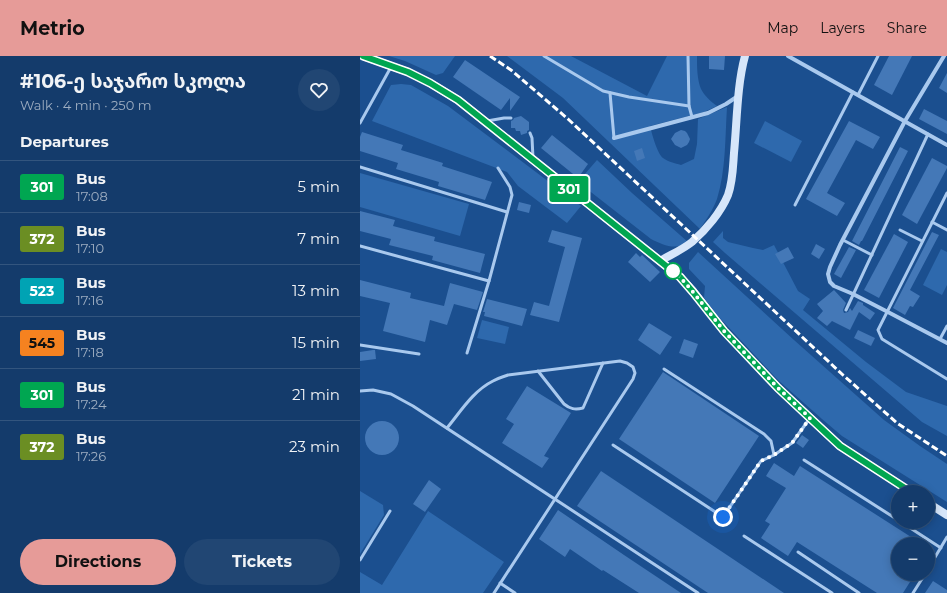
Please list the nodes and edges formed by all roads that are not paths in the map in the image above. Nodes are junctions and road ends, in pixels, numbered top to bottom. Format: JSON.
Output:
{"nodes":[{"id":1,"x":363,"y":56,"type":"edge"},
{"id":2,"x":544,"y":56,"type":"edge"},
{"id":3,"x":688,"y":56,"type":"edge"},
{"id":4,"x":745,"y":56,"type":"edge"},
{"id":5,"x":788,"y":56,"type":"edge"},
{"id":6,"x":799,"y":56,"type":"edge"},
{"id":7,"x":878,"y":56,"type":"edge"},
{"id":8,"x":945,"y":57,"type":"edge"},
{"id":9,"x":796,"y":61,"type":"junction"},
{"id":10,"x":392,"y":66,"type":"junction"},
{"id":11,"x":853,"y":92,"type":"junction"},
{"id":12,"x":610,"y":93,"type":"junction"},
{"id":13,"x":858,"y":95,"type":"junction"},
{"id":14,"x":739,"y":96,"type":"junction"},
{"id":15,"x":689,"y":106,"type":"junction"},
{"id":16,"x":692,"y":117,"type":"junction"},
{"id":17,"x":511,"y":118,"type":"dead end"},
{"id":18,"x":361,"y":119,"type":"edge"},
{"id":19,"x":905,"y":121,"type":"junction"},
{"id":20,"x":485,"y":122,"type":"junction"},
{"id":21,"x":360,"y":123,"type":"edge"},
{"id":22,"x":530,"y":133,"type":"dead end"},
{"id":23,"x":928,"y":134,"type":"junction"},
{"id":24,"x":614,"y":138,"type":"joint"},
{"id":25,"x":947,"y":145,"type":"edge"},
{"id":26,"x":533,"y":160,"type":"junction"},
{"id":27,"x":360,"y":166,"type":"edge"},
{"id":28,"x":498,"y":168,"type":"dead end"},
{"id":29,"x":947,"y":193,"type":"edge"},
{"id":30,"x":795,"y":205,"type":"dead end"},
{"id":31,"x":507,"y":212,"type":"junction"},
{"id":32,"x":932,"y":222,"type":"junction"},
{"id":33,"x":900,"y":230,"type":"dead end"},
{"id":34,"x":947,"y":230,"type":"edge"},
{"id":35,"x":843,"y":240,"type":"junction"},
{"id":36,"x":922,"y":241,"type":"junction"},
{"id":37,"x":360,"y":246,"type":"edge"},
{"id":38,"x":872,"y":255,"type":"junction"},
{"id":39,"x":660,"y":261,"type":"junction"},
{"id":40,"x":489,"y":281,"type":"junction"},
{"id":41,"x":853,"y":294,"type":"junction"},
{"id":42,"x":846,"y":310,"type":"dead end"},
{"id":43,"x":886,"y":311,"type":"junction"},
{"id":44,"x":947,"y":326,"type":"edge"},
{"id":45,"x":940,"y":340,"type":"junction"},
{"id":46,"x":947,"y":343,"type":"edge"},
{"id":47,"x":360,"y":345,"type":"edge"},
{"id":48,"x":467,"y":353,"type":"dead end"},
{"id":49,"x":419,"y":354,"type":"dead end"},
{"id":50,"x":603,"y":363,"type":"junction"},
{"id":51,"x":664,"y":369,"type":"dead end"},
{"id":52,"x":538,"y":371,"type":"junction"},
{"id":53,"x":947,"y":379,"type":"edge"},
{"id":54,"x":360,"y":391,"type":"edge"},
{"id":55,"x":810,"y":418,"type":"junction"},
{"id":56,"x":447,"y":428,"type":"junction"},
{"id":57,"x":613,"y":445,"type":"dead end"},
{"id":58,"x":774,"y":455,"type":"junction"},
{"id":59,"x":804,"y":460,"type":"dead end"},
{"id":60,"x":900,"y":485,"type":"edge"},
{"id":61,"x":555,"y":499,"type":"junction"},
{"id":62,"x":935,"y":507,"type":"edge"},
{"id":63,"x":390,"y":511,"type":"dead end"},
{"id":64,"x":947,"y":515,"type":"edge"},
{"id":65,"x":891,"y":516,"type":"edge"},
{"id":66,"x":912,"y":529,"type":"edge"},
{"id":67,"x":744,"y":536,"type":"dead end"},
{"id":68,"x":947,"y":537,"type":"edge"},
{"id":69,"x":941,"y":548,"type":"junction"},
{"id":70,"x":798,"y":552,"type":"dead end"},
{"id":71,"x":935,"y":558,"type":"edge"},
{"id":72,"x":360,"y":560,"type":"edge"},
{"id":73,"x":921,"y":581,"type":"edge"},
{"id":74,"x":500,"y":583,"type":"junction"},
{"id":75,"x":494,"y":593,"type":"edge"},
{"id":76,"x":515,"y":593,"type":"edge"},
{"id":77,"x":698,"y":593,"type":"edge"},
{"id":78,"x":832,"y":593,"type":"edge"},
{"id":79,"x":858,"y":593,"type":"edge"},
{"id":80,"x":913,"y":593,"type":"edge"}],
"edges":[{"from":1,"to":10,"type":"main road"},
{"from":2,"to":12,"type":"lane"},
{"from":3,"to":15,"type":"lane"},
{"from":4,"to":14,"type":"main road"},
{"from":5,"to":9,"type":"street"},
{"from":6,"to":9,"type":"lane"},
{"from":7,"to":13,"type":"lane"},
{"from":8,"to":19,"type":"street"},
{"from":9,"to":11,"type":"street"},
{"from":10,"to":18,"type":"lane"},
{"from":10,"to":20,"type":"main road"},
{"from":11,"to":13,"type":"street"},
{"from":11,"to":30,"type":"lane"},
{"from":12,"to":15,"type":"lane"},
{"from":12,"to":24,"type":"lane"},
{"from":13,"to":19,"type":"street"},
{"from":14,"to":16,"type":"street"},
{"from":14,"to":39,"type":"main road"},
{"from":15,"to":16,"type":"lane"},
{"from":16,"to":24,"type":"street"},
{"from":17,"to":20,"type":"lane"},
{"from":18,"to":21,"type":"lane"},
{"from":19,"to":23,"type":"street"},
{"from":19,"to":35,"type":"street"},
{"from":20,"to":26,"type":"main road"},
{"from":22,"to":26,"type":"lane"},
{"from":23,"to":25,"type":"street"},
{"from":23,"to":38,"type":"lane"},
{"from":26,"to":39,"type":"main road"},
{"from":27,"to":31,"type":"lane"},
{"from":28,"to":31,"type":"lane"},
{"from":29,"to":32,"type":"lane"},
{"from":31,"to":40,"type":"lane"},
{"from":32,"to":34,"type":"lane"},
{"from":32,"to":36,"type":"lane"},
{"from":33,"to":36,"type":"lane"},
{"from":35,"to":38,"type":"lane"},
{"from":35,"to":41,"type":"street"},
{"from":36,"to":43,"type":"lane"},
{"from":37,"to":40,"type":"lane"},
{"from":38,"to":41,"type":"lane"},
{"from":39,"to":55,"type":"main road"},
{"from":40,"to":48,"type":"lane"},
{"from":41,"to":42,"type":"lane"},
{"from":41,"to":43,"type":"street"},
{"from":43,"to":45,"type":"street"},
{"from":43,"to":53,"type":"lane"},
{"from":44,"to":45,"type":"lane"},
{"from":45,"to":46,"type":"street"},
{"from":47,"to":49,"type":"lane"},
{"from":50,"to":52,"type":"lane"},
{"from":50,"to":52,"type":"lane"},
{"from":50,"to":61,"type":"lane"},
{"from":51,"to":58,"type":"lane"},
{"from":52,"to":56,"type":"lane"},
{"from":54,"to":56,"type":"lane"},
{"from":55,"to":58,"type":"lane"},
{"from":55,"to":60,"type":"main road"},
{"from":56,"to":61,"type":"lane"},
{"from":57,"to":58,"type":"lane"},
{"from":59,"to":65,"type":"lane"},
{"from":61,"to":74,"type":"lane"},
{"from":61,"to":77,"type":"lane"},
{"from":62,"to":64,"type":"main road"},
{"from":63,"to":72,"type":"lane"},
{"from":66,"to":69,"type":"lane"},
{"from":67,"to":78,"type":"lane"},
{"from":68,"to":69,"type":"lane"},
{"from":69,"to":71,"type":"lane"},
{"from":70,"to":79,"type":"lane"},
{"from":73,"to":80,"type":"lane"},
{"from":74,"to":75,"type":"lane"},
{"from":74,"to":76,"type":"lane"}]}
